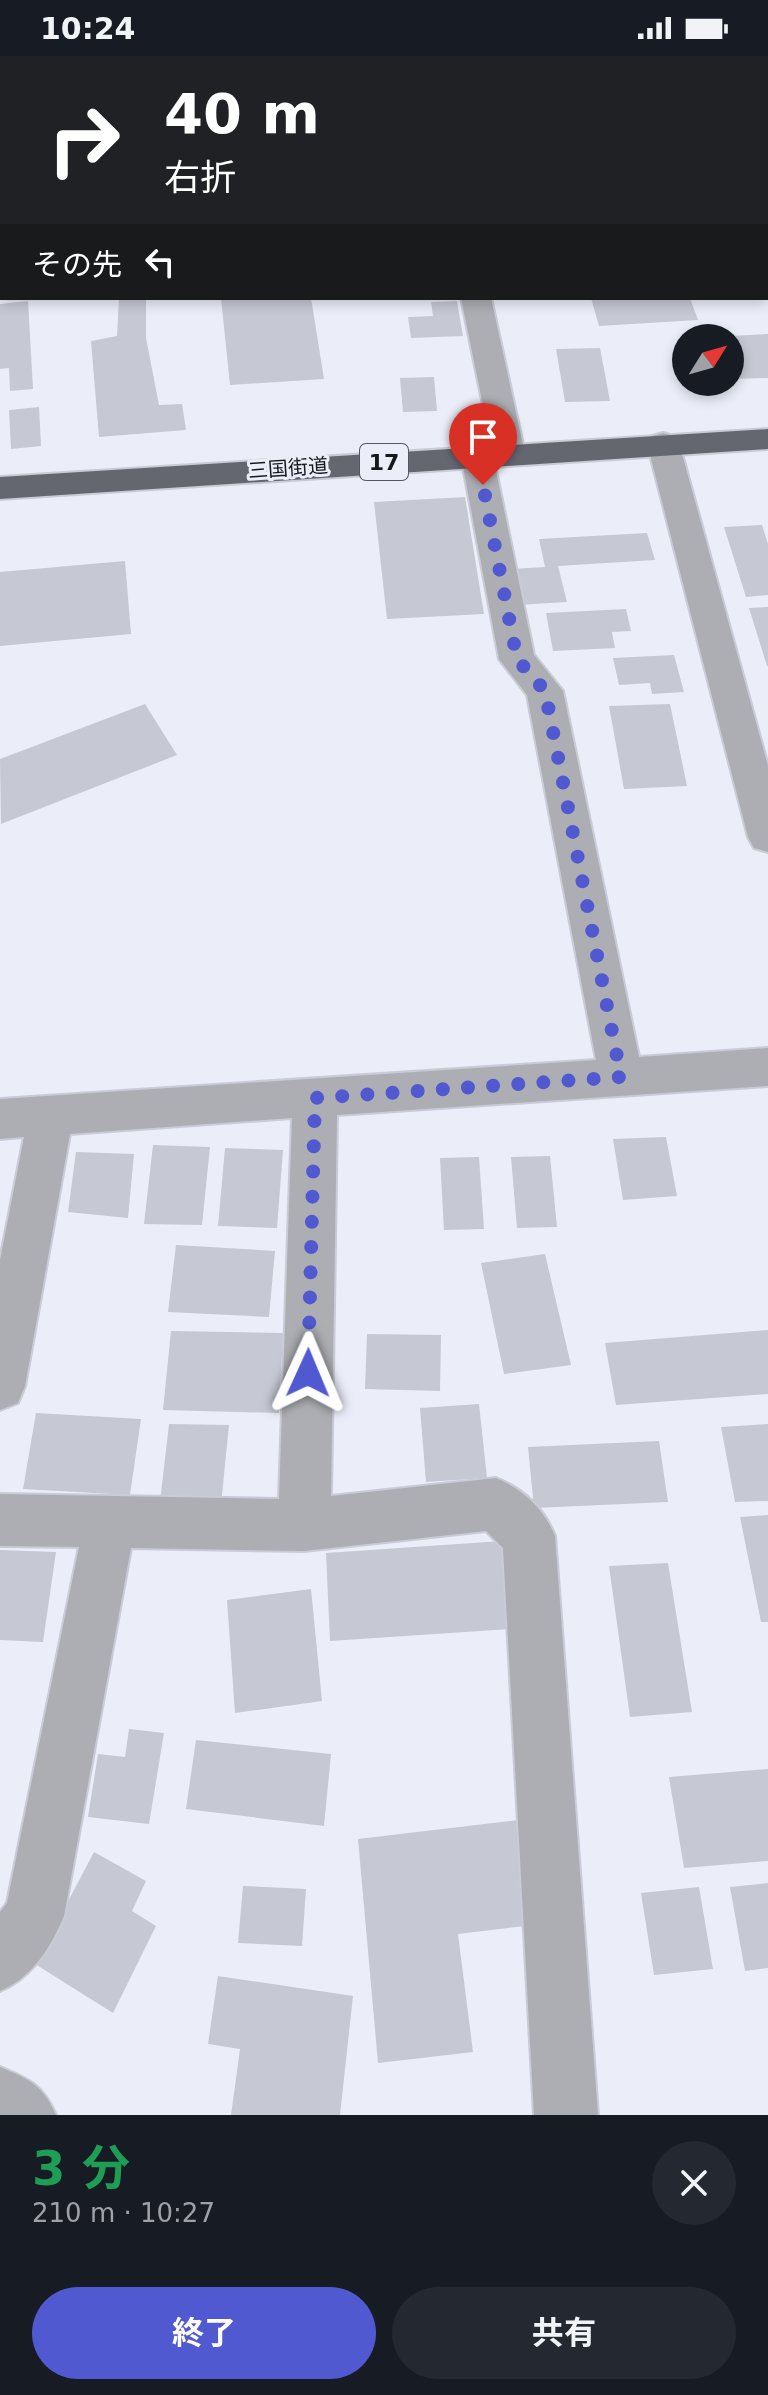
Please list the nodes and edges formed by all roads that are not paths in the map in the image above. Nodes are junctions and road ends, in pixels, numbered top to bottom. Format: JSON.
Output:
{"nodes":[{"id":1,"x":476,"y":300,"type":"edge"},
{"id":2,"x":768,"y":439,"type":"edge"},
{"id":3,"x":663,"y":443,"type":"junction"},
{"id":4,"x":493,"y":455,"type":"junction"},
{"id":5,"x":0,"y":488,"type":"edge"},
{"id":6,"x":768,"y":837,"type":"edge"},
{"id":7,"x":768,"y":1067,"type":"edge"},
{"id":8,"x":621,"y":1077,"type":"junction"},
{"id":9,"x":315,"y":1098,"type":"junction"},
{"id":10,"x":51,"y":1115,"type":"junction"},
{"id":11,"x":0,"y":1119,"type":"edge"},
{"id":12,"x":0,"y":1386,"type":"edge"},
{"id":13,"x":0,"y":1520,"type":"edge"},
{"id":14,"x":110,"y":1522,"type":"junction"},
{"id":15,"x":304,"y":1525,"type":"junction"},
{"id":16,"x":0,"y":1961,"type":"edge"},
{"id":17,"x":0,"y":2098,"type":"edge"},
{"id":18,"x":24,"y":2115,"type":"edge"},
{"id":19,"x":566,"y":2115,"type":"edge"}],
"edges":[{"from":1,"to":4,"type":"street"},
{"from":2,"to":3,"type":"highway","name":"三国街道","number":"17"},
{"from":3,"to":4,"type":"highway","name":"三国街道","number":"17"},
{"from":3,"to":6,"type":"street"},
{"from":4,"to":5,"type":"highway","name":"三国街道","number":"17"},
{"from":4,"to":8,"type":"street"},
{"from":7,"to":8,"type":"street"},
{"from":8,"to":9,"type":"street"},
{"from":9,"to":10,"type":"street"},
{"from":9,"to":15,"type":"street"},
{"from":10,"to":11,"type":"street"},
{"from":10,"to":12,"type":"street"},
{"from":13,"to":14,"type":"street"},
{"from":14,"to":15,"type":"street"},
{"from":14,"to":16,"type":"street"},
{"from":15,"to":19,"type":"street"},
{"from":17,"to":18,"type":"street"}]}
